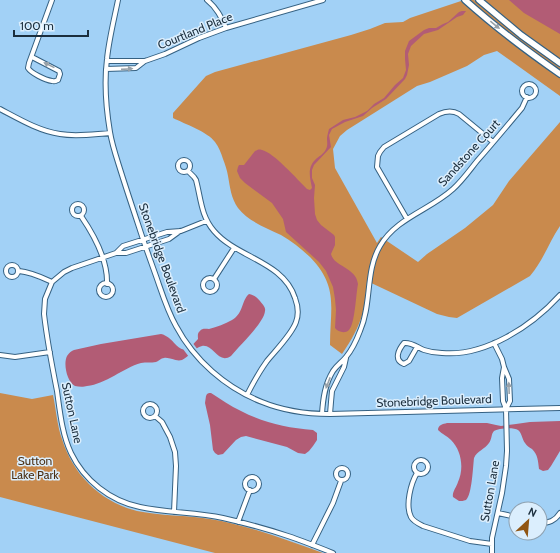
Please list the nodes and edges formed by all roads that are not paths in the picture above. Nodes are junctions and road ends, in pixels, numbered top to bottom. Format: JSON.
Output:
{"nodes":[{"id":1,"x":52,"y":0,"type":"edge"},
{"id":2,"x":118,"y":0,"type":"edge"},
{"id":3,"x":207,"y":0,"type":"edge"},
{"id":4,"x":322,"y":0,"type":"edge"},
{"id":5,"x":465,"y":0,"type":"edge"},
{"id":6,"x":479,"y":0,"type":"edge"},
{"id":7,"x":309,"y":2,"type":"edge"},
{"id":8,"x":226,"y":28,"type":"junction"},
{"id":9,"x":32,"y":57,"type":"junction"},
{"id":10,"x":107,"y":61,"type":"junction"},
{"id":11,"x":145,"y":61,"type":"junction"},
{"id":12,"x":560,"y":63,"type":"edge"},
{"id":13,"x":106,"y":70,"type":"junction"},
{"id":14,"x":560,"y":74,"type":"edge"},
{"id":15,"x":527,"y":97,"type":"dead end"},
{"id":16,"x":0,"y":110,"type":"edge"},
{"id":17,"x":110,"y":133,"type":"junction"},
{"id":18,"x":493,"y":142,"type":"junction"},
{"id":19,"x":188,"y":171,"type":"dead end"},
{"id":20,"x":81,"y":216,"type":"dead end"},
{"id":21,"x":408,"y":219,"type":"junction"},
{"id":22,"x":206,"y":221,"type":"junction"},
{"id":23,"x":181,"y":231,"type":"junction"},
{"id":24,"x":143,"y":240,"type":"junction"},
{"id":25,"x":146,"y":247,"type":"junction"},
{"id":26,"x":234,"y":248,"type":"junction"},
{"id":27,"x":116,"y":253,"type":"junction"},
{"id":28,"x":103,"y":258,"type":"junction"},
{"id":29,"x":18,"y":271,"type":"dead end"},
{"id":30,"x":214,"y":279,"type":"dead end"},
{"id":31,"x":52,"y":282,"type":"junction"},
{"id":32,"x":107,"y":284,"type":"dead end"},
{"id":33,"x":560,"y":295,"type":"edge"},
{"id":34,"x":494,"y":343,"type":"junction"},
{"id":35,"x":417,"y":347,"type":"junction"},
{"id":36,"x":50,"y":352,"type":"junction"},
{"id":37,"x":0,"y":355,"type":"edge"},
{"id":38,"x":346,"y":357,"type":"junction"},
{"id":39,"x":504,"y":367,"type":"junction"},
{"id":40,"x":247,"y":395,"type":"junction"},
{"id":41,"x":560,"y":408,"type":"edge"},
{"id":42,"x":506,"y":409,"type":"junction"},
{"id":43,"x":322,"y":414,"type":"junction"},
{"id":44,"x":330,"y":414,"type":"junction"},
{"id":45,"x":155,"y":416,"type":"dead end"},
{"id":46,"x":418,"y":473,"type":"dead end"},
{"id":47,"x":341,"y":481,"type":"dead end"},
{"id":48,"x":250,"y":490,"type":"dead end"},
{"id":49,"x":174,"y":512,"type":"junction"},
{"id":50,"x":498,"y":513,"type":"junction"},
{"id":51,"x":560,"y":513,"type":"edge"},
{"id":52,"x":508,"y":515,"type":"edge"},
{"id":53,"x":238,"y":522,"type":"junction"},
{"id":54,"x":548,"y":522,"type":"edge"},
{"id":55,"x":492,"y":544,"type":"junction"},
{"id":56,"x":312,"y":545,"type":"junction"},
{"id":57,"x":333,"y":553,"type":"edge"},
{"id":58,"x":492,"y":553,"type":"edge"}],
"edges":[{"from":1,"to":9,"type":"street"},
{"from":2,"to":10,"type":"street","name":"Stonebridge Boulevard"},
{"from":3,"to":8,"type":"street"},
{"from":4,"to":7,"type":"street","name":"Courtland Place"},
{"from":5,"to":14,"type":"main road","one_way":true},
{"from":6,"to":12,"type":"main road"},
{"from":7,"to":8,"type":"street","name":"Courtland Place"},
{"from":8,"to":11,"type":"street","name":"Courtland Place"},
{"from":9,"to":9,"type":"street","one_way":true},
{"from":10,"to":11,"type":"street","name":"Courtland Place"},
{"from":10,"to":13,"type":"street","name":"Stonebridge Boulevard"},
{"from":13,"to":11,"type":"street","name":"Courtland Place","one_way":true},
{"from":13,"to":17,"type":"street","name":"Stonebridge Boulevard"},
{"from":15,"to":18,"type":"street","name":"Sandstone Court"},
{"from":16,"to":17,"type":"street"},
{"from":17,"to":24,"type":"street","name":"Stonebridge Boulevard"},
{"from":18,"to":21,"type":"street","name":"Sandstone Court"},
{"from":18,"to":21,"type":"street"},
{"from":19,"to":22,"type":"street"},
{"from":20,"to":28,"type":"street"},
{"from":21,"to":38,"type":"street","name":"Sandstone Court"},
{"from":22,"to":23,"type":"street"},
{"from":22,"to":26,"type":"street"},
{"from":23,"to":24,"type":"street"},
{"from":23,"to":25,"type":"street"},
{"from":24,"to":25,"type":"street","name":"Stonebridge Boulevard"},
{"from":24,"to":27,"type":"street"},
{"from":25,"to":27,"type":"street"},
{"from":25,"to":40,"type":"street","name":"Stonebridge Boulevard"},
{"from":26,"to":30,"type":"street"},
{"from":26,"to":40,"type":"street"},
{"from":27,"to":28,"type":"street"},
{"from":28,"to":31,"type":"street"},
{"from":28,"to":32,"type":"street"},
{"from":29,"to":31,"type":"street"},
{"from":31,"to":36,"type":"street","name":"Sutton Lane"},
{"from":33,"to":34,"type":"street"},
{"from":34,"to":35,"type":"street"},
{"from":34,"to":39,"type":"street","name":"Sutton Lane"},
{"from":35,"to":35,"type":"street"},
{"from":36,"to":37,"type":"street"},
{"from":36,"to":49,"type":"street","name":"Sutton Lane"},
{"from":38,"to":43,"type":"street","name":"Sandstone Court","one_way":true},
{"from":38,"to":44,"type":"street","name":"Sandstone Court"},
{"from":39,"to":42,"type":"street","name":"Sutton Lane"},
{"from":42,"to":39,"type":"street","name":"Sutton Lane","one_way":true},
{"from":40,"to":43,"type":"street","name":"Stonebridge Boulevard"},
{"from":41,"to":42,"type":"street","name":"Stonebridge Boulevard"},
{"from":42,"to":44,"type":"street","name":"Stonebridge Boulevard"},
{"from":42,"to":50,"type":"street","name":"Sutton Lane"},
{"from":43,"to":44,"type":"street","name":"Stonebridge Boulevard"},
{"from":45,"to":49,"type":"street"},
{"from":46,"to":55,"type":"street"},
{"from":47,"to":56,"type":"street"},
{"from":48,"to":53,"type":"street"},
{"from":49,"to":53,"type":"street","name":"Sutton Lane"},
{"from":50,"to":52,"type":"street"},
{"from":50,"to":55,"type":"street","name":"Sutton Lane"},
{"from":51,"to":54,"type":"street"},
{"from":53,"to":56,"type":"street","name":"Sutton Lane"},
{"from":55,"to":58,"type":"street","name":"Sutton Lane"},
{"from":56,"to":57,"type":"street","name":"Sutton Lane"}]}
